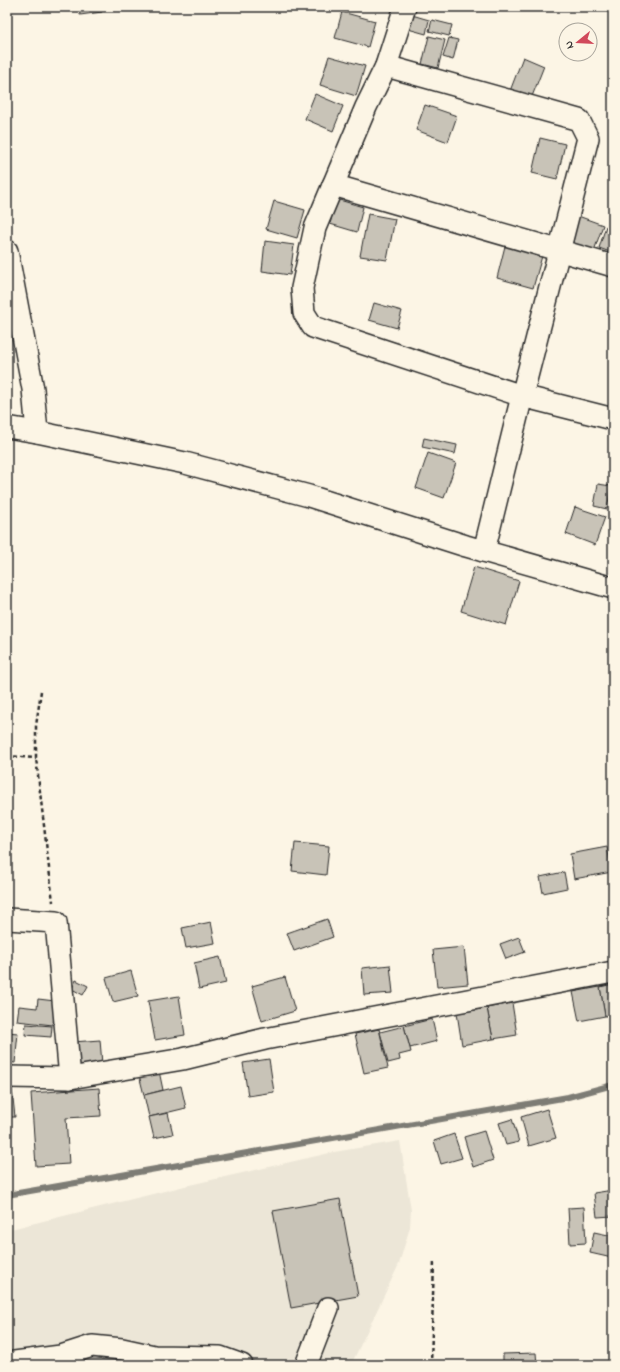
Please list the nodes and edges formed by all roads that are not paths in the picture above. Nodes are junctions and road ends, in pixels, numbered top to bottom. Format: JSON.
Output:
{"nodes":[{"id":1,"x":405,"y":7,"type":"edge"},
{"id":2,"x":386,"y":66,"type":"junction"},
{"id":3,"x":334,"y":185,"type":"junction"},
{"id":4,"x":7,"y":251,"type":"edge"},
{"id":5,"x":560,"y":251,"type":"junction"},
{"id":6,"x":613,"y":266,"type":"edge"},
{"id":7,"x":522,"y":396,"type":"junction"},
{"id":8,"x":613,"y":419,"type":"edge"},
{"id":9,"x":7,"y":427,"type":"edge"},
{"id":10,"x":37,"y":432,"type":"junction"},
{"id":11,"x":484,"y":551,"type":"junction"},
{"id":12,"x":613,"y":588,"type":"edge"},
{"id":13,"x":7,"y":919,"type":"edge"},
{"id":14,"x":613,"y":972,"type":"edge"},
{"id":15,"x":7,"y":1077,"type":"edge"},
{"id":16,"x":70,"y":1078,"type":"junction"},
{"id":17,"x":328,"y":1308,"type":"dead end"},
{"id":18,"x":7,"y":1363,"type":"edge"},
{"id":19,"x":242,"y":1365,"type":"edge"},
{"id":20,"x":306,"y":1365,"type":"edge"}],
"edges":[{"from":1,"to":2,"type":"street"},
{"from":2,"to":3,"type":"street"},
{"from":2,"to":5,"type":"street"},
{"from":3,"to":5,"type":"street"},
{"from":3,"to":7,"type":"street"},
{"from":4,"to":10,"type":"street"},
{"from":5,"to":6,"type":"street"},
{"from":5,"to":7,"type":"street"},
{"from":7,"to":8,"type":"street"},
{"from":7,"to":11,"type":"street"},
{"from":9,"to":10,"type":"street"},
{"from":10,"to":11,"type":"street"},
{"from":11,"to":12,"type":"street"},
{"from":13,"to":16,"type":"street"},
{"from":14,"to":16,"type":"street"},
{"from":15,"to":16,"type":"street"},
{"from":17,"to":20,"type":"street"},
{"from":18,"to":19,"type":"street"}]}
